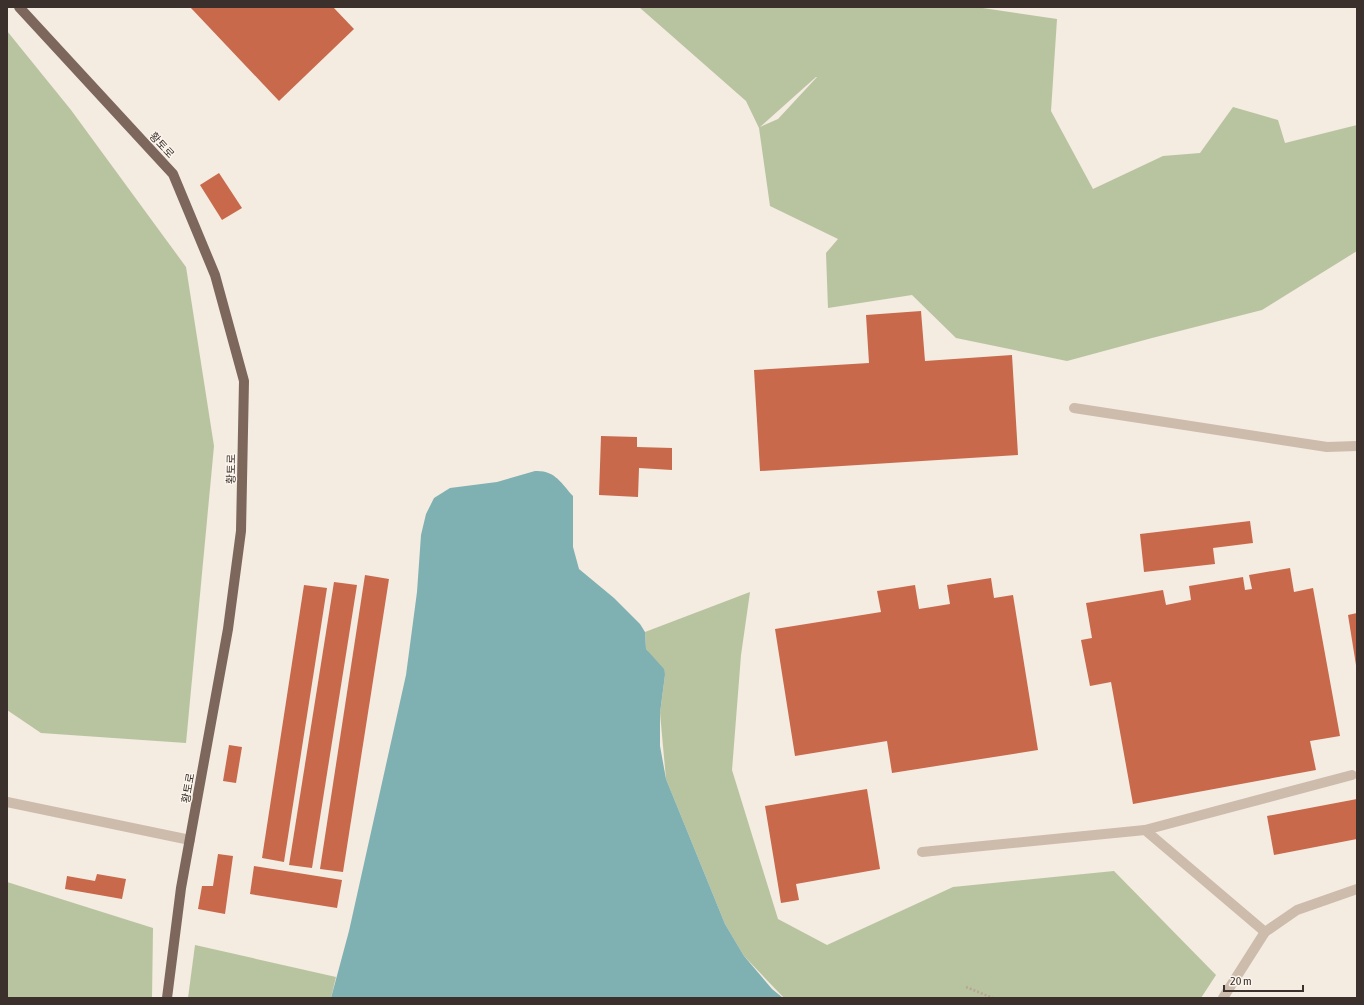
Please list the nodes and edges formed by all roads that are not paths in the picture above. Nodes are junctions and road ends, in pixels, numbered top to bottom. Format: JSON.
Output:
{"nodes":[{"id":1,"x":19,"y":7,"type":"edge"},
{"id":2,"x":1074,"y":408,"type":"dead end"},
{"id":3,"x":1357,"y":446,"type":"edge"},
{"id":4,"x":1352,"y":775,"type":"dead end"},
{"id":5,"x":7,"y":802,"type":"edge"},
{"id":6,"x":1145,"y":830,"type":"junction"},
{"id":7,"x":190,"y":840,"type":"junction"},
{"id":8,"x":922,"y":852,"type":"dead end"},
{"id":9,"x":1357,"y":889,"type":"edge"},
{"id":10,"x":1265,"y":932,"type":"junction"},
{"id":11,"x":167,"y":998,"type":"edge"},
{"id":12,"x":1223,"y":998,"type":"edge"}],
"edges":[{"from":1,"to":7,"type":"main road","name":"황토로"},
{"from":2,"to":3,"type":"street"},
{"from":4,"to":6,"type":"street"},
{"from":5,"to":7,"type":"street"},
{"from":6,"to":8,"type":"street"},
{"from":6,"to":10,"type":"street"},
{"from":7,"to":11,"type":"main road","name":"황토로"},
{"from":9,"to":10,"type":"street"},
{"from":10,"to":12,"type":"street"}]}
